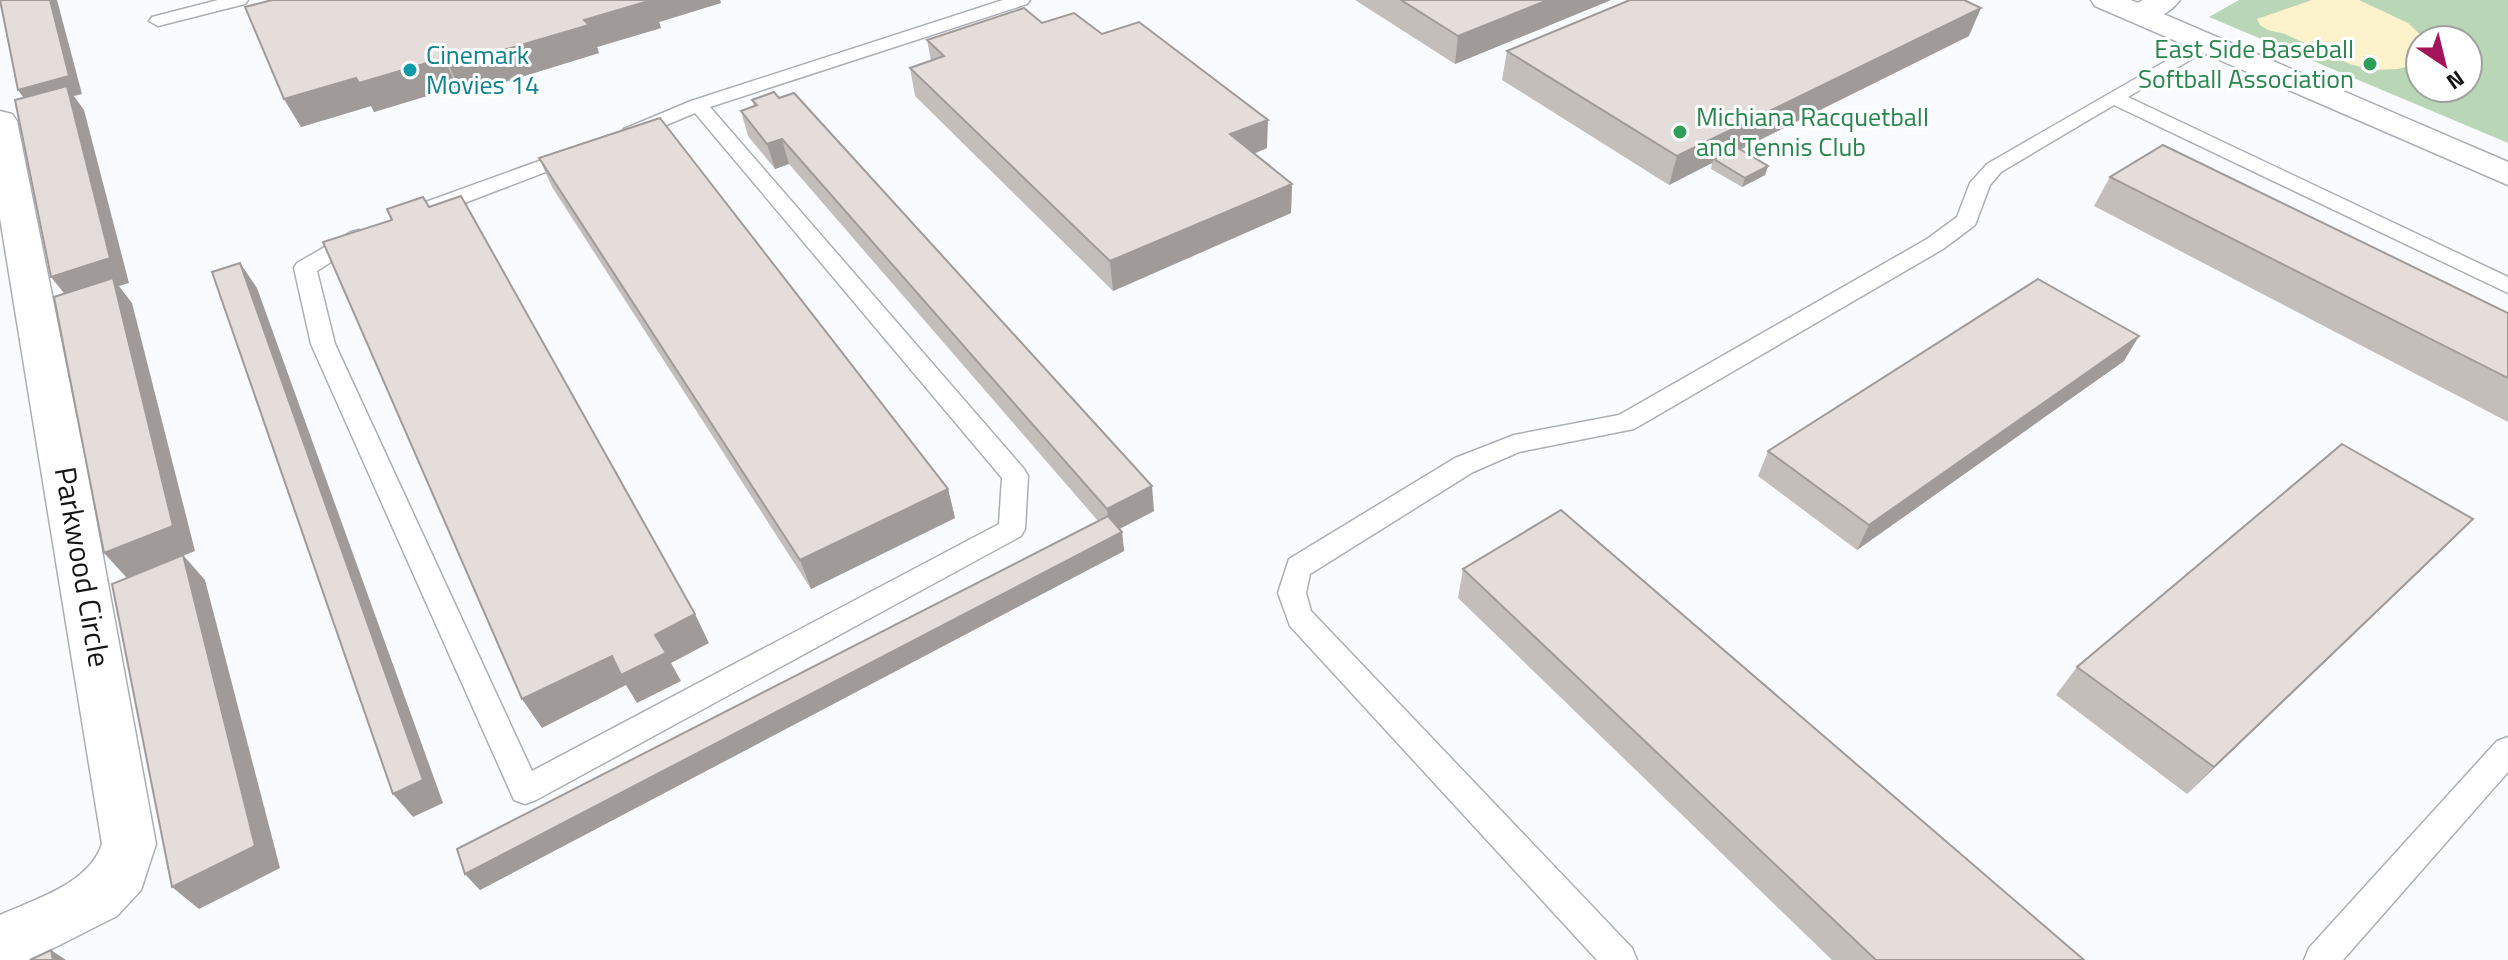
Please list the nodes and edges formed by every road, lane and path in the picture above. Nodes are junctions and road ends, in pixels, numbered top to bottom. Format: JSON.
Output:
{"nodes":[{"id":1,"x":239,"y":0,"type":"edge"},
{"id":2,"x":1021,"y":0,"type":"edge"},
{"id":3,"x":2106,"y":0,"type":"edge"},
{"id":4,"x":2152,"y":7,"type":"edge"},
{"id":5,"x":158,"y":21,"type":"dead end"},
{"id":6,"x":2206,"y":43,"type":"junction"},
{"id":7,"x":2114,"y":98,"type":"junction"},
{"id":8,"x":698,"y":105,"type":"junction"},
{"id":9,"x":0,"y":121,"type":"edge"},
{"id":10,"x":2508,"y":175,"type":"edge"},
{"id":11,"x":2508,"y":286,"type":"edge"},
{"id":12,"x":2508,"y":750,"type":"edge"},
{"id":13,"x":0,"y":945,"type":"edge"},
{"id":14,"x":1620,"y":960,"type":"edge"},
{"id":15,"x":2321,"y":960,"type":"edge"}],
"edges":[{"from":1,"to":5,"type":"lane"},
{"from":2,"to":8,"type":"lane"},
{"from":3,"to":4,"type":"street"},
{"from":4,"to":6,"type":"street"},
{"from":6,"to":7,"type":"lane"},
{"from":6,"to":10,"type":"street"},
{"from":7,"to":11,"type":"lane"},
{"from":7,"to":14,"type":"lane"},
{"from":8,"to":8,"type":"lane"},
{"from":9,"to":13,"type":"street","name":"Parkwood Circle"},
{"from":12,"to":15,"type":"lane"}]}
